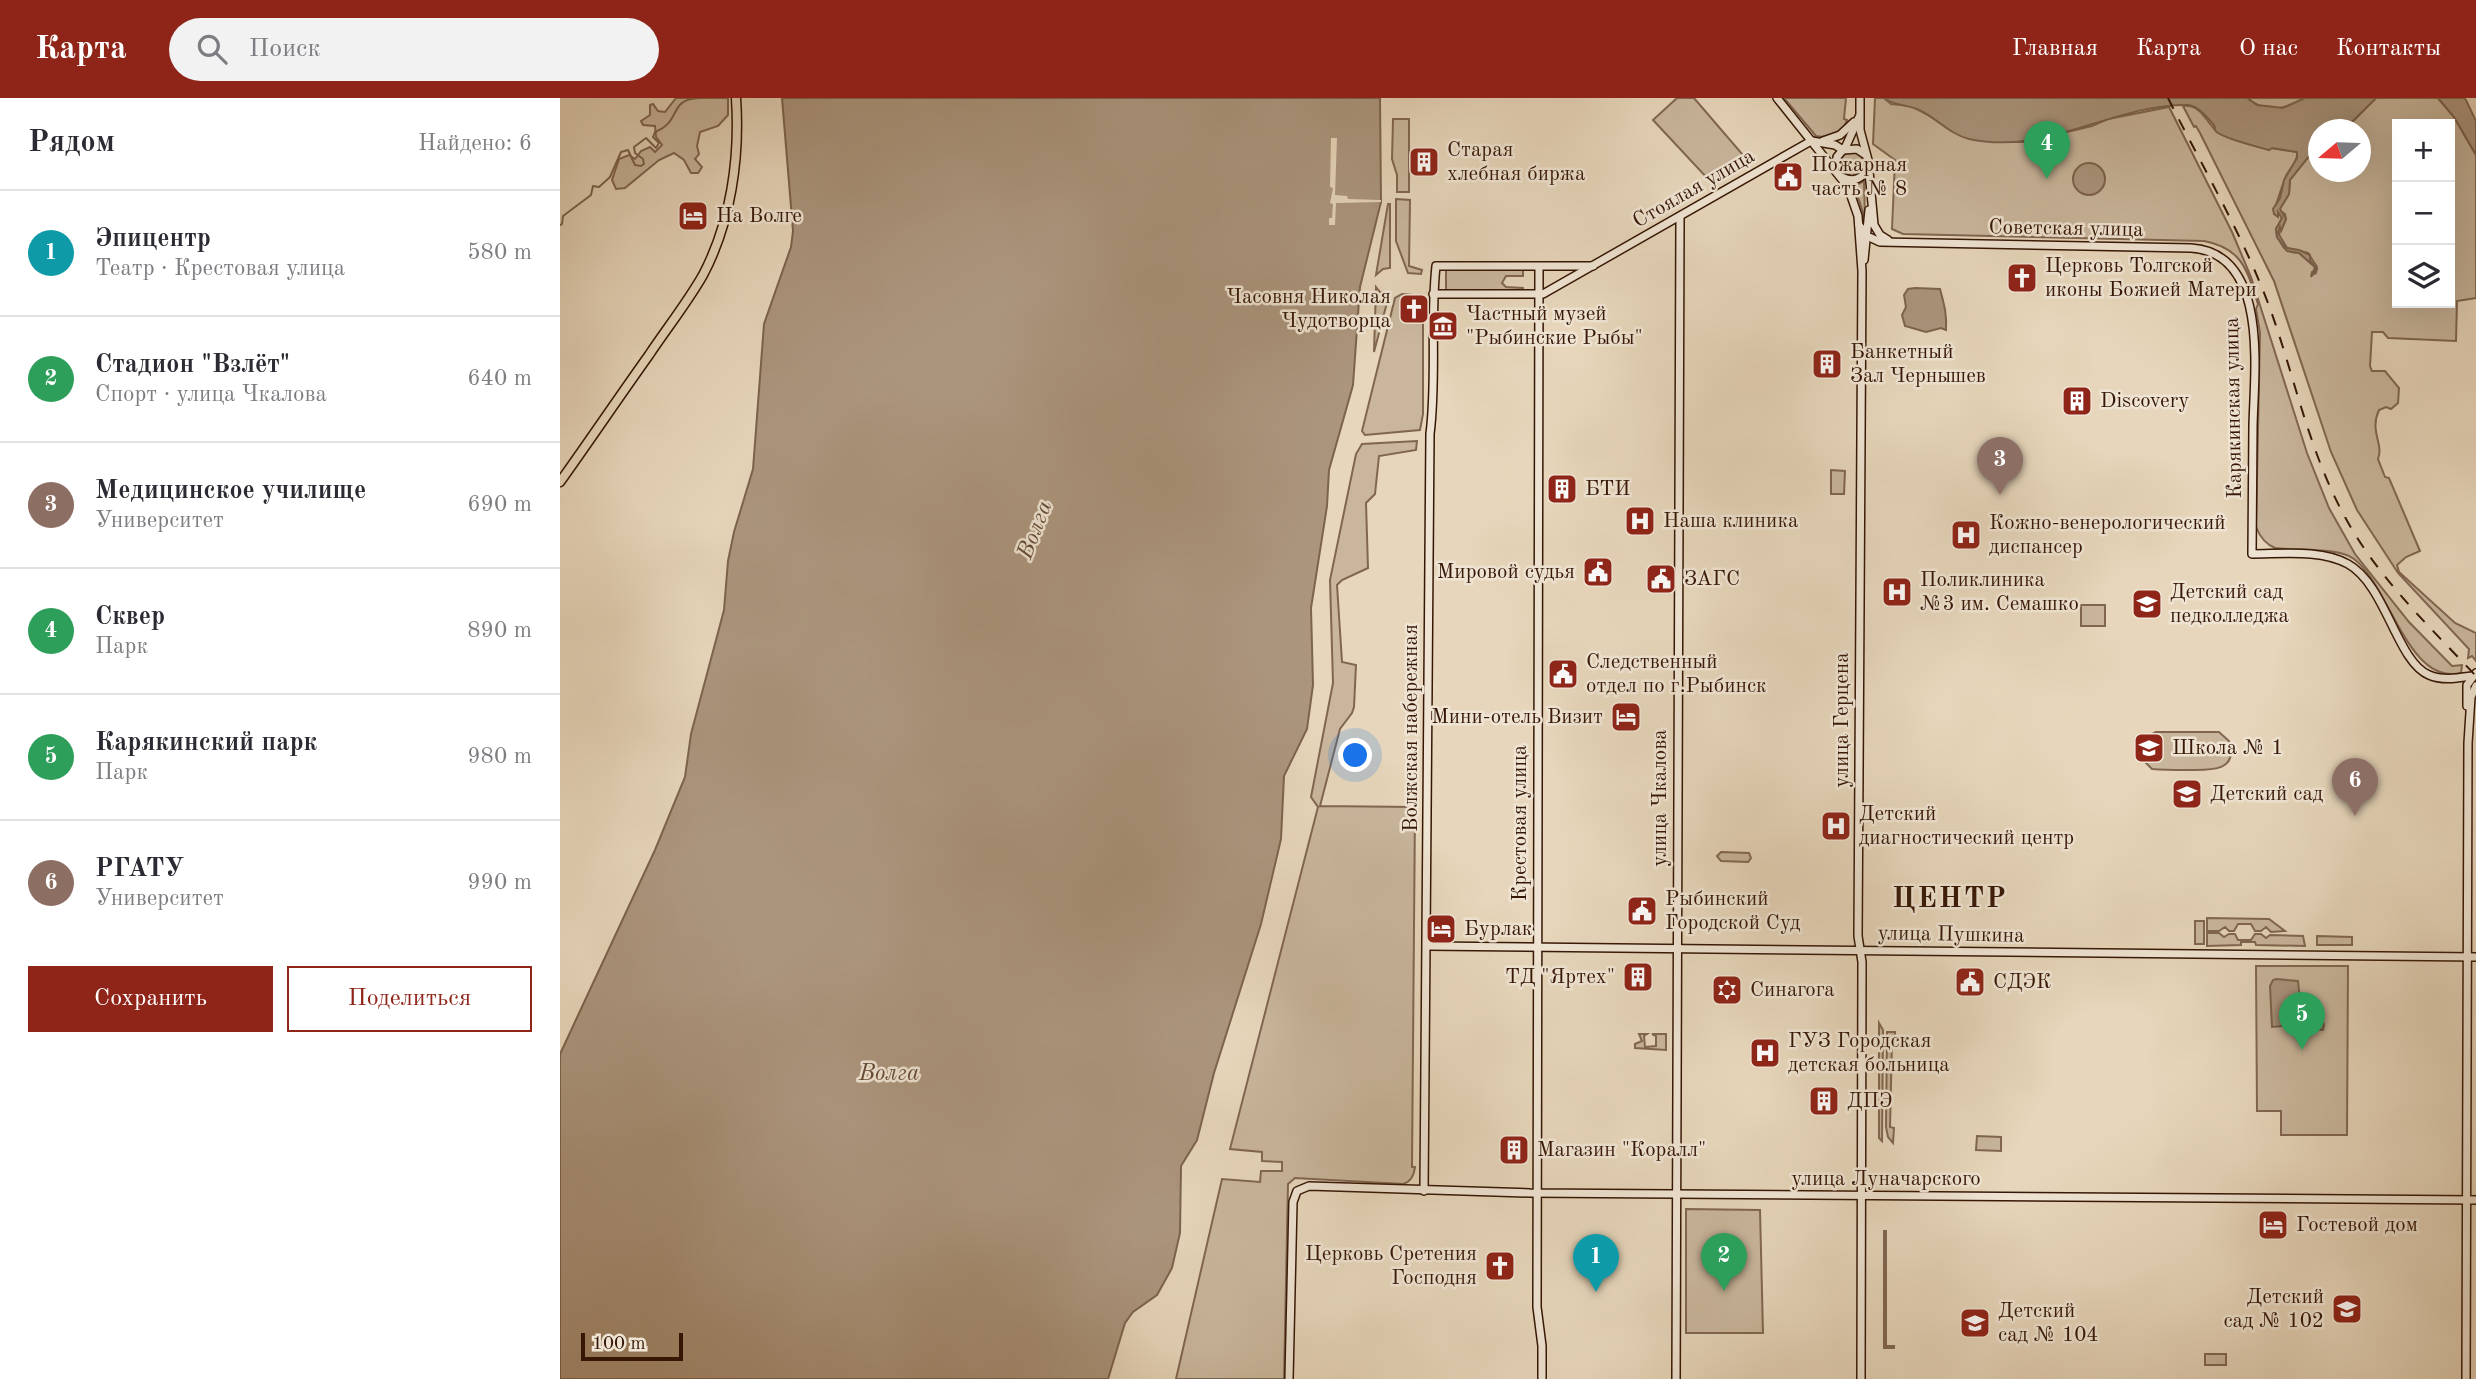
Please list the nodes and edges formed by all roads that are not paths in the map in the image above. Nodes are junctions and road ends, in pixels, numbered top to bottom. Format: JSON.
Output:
{"nodes":[{"id":1,"x":736,"y":98,"type":"edge"},
{"id":2,"x":1777,"y":98,"type":"edge"},
{"id":3,"x":1860,"y":98,"type":"edge"},
{"id":4,"x":1859,"y":116,"type":"junction"},
{"id":5,"x":1814,"y":142,"type":"junction"},
{"id":6,"x":1843,"y":150,"type":"junction"},
{"id":7,"x":1867,"y":159,"type":"junction"},
{"id":8,"x":1839,"y":174,"type":"junction"},
{"id":9,"x":1680,"y":217,"type":"junction"},
{"id":10,"x":1859,"y":225,"type":"junction"},
{"id":11,"x":1867,"y":236,"type":"junction"},
{"id":12,"x":1895,"y":241,"type":"junction"},
{"id":13,"x":1865,"y":253,"type":"junction"},
{"id":14,"x":1436,"y":266,"type":"joint"},
{"id":15,"x":1593,"y":266,"type":"junction"},
{"id":16,"x":1539,"y":267,"type":"junction"},
{"id":17,"x":2230,"y":267,"type":"joint"},
{"id":18,"x":1862,"y":271,"type":"junction"},
{"id":19,"x":1433,"y":294,"type":"junction"},
{"id":20,"x":1539,"y":296,"type":"junction"},
{"id":21,"x":560,"y":482,"type":"edge"},
{"id":22,"x":2474,"y":675,"type":"edge"},
{"id":23,"x":2476,"y":686,"type":"edge"},
{"id":24,"x":2468,"y":732,"type":"junction"},
{"id":25,"x":1427,"y":946,"type":"junction"},
{"id":26,"x":1537,"y":948,"type":"junction"},
{"id":27,"x":1677,"y":949,"type":"junction"},
{"id":28,"x":1861,"y":951,"type":"junction"},
{"id":29,"x":2472,"y":957,"type":"edge"},
{"id":30,"x":1424,"y":1191,"type":"junction"},
{"id":31,"x":1536,"y":1194,"type":"junction"},
{"id":32,"x":1676,"y":1195,"type":"junction"},
{"id":33,"x":1862,"y":1196,"type":"junction"},
{"id":34,"x":2466,"y":1200,"type":"junction"},
{"id":35,"x":2476,"y":1200,"type":"edge"},
{"id":36,"x":1289,"y":1379,"type":"edge"},
{"id":37,"x":1542,"y":1379,"type":"edge"},
{"id":38,"x":1675,"y":1379,"type":"edge"},
{"id":39,"x":1861,"y":1379,"type":"edge"},
{"id":40,"x":2466,"y":1379,"type":"edge"}],
"edges":[{"from":1,"to":21,"type":"main road"},
{"from":2,"to":5,"type":"street","name":"улица Герцена"},
{"from":3,"to":4,"type":"street","name":"улица Герцена"},
{"from":4,"to":5,"type":"street","name":"Стоялая улица"},
{"from":4,"to":6,"type":"street"},
{"from":4,"to":7,"type":"street","name":"улица Герцена"},
{"from":5,"to":6,"type":"street"},
{"from":5,"to":8,"type":"street","name":"улица Герцена"},
{"from":5,"to":9,"type":"street","name":"Стоялая улица"},
{"from":6,"to":7,"type":"street"},
{"from":6,"to":8,"type":"street"},
{"from":7,"to":8,"type":"street"},
{"from":7,"to":11,"type":"street","name":"улица Герцена"},
{"from":7,"to":12,"type":"street"},
{"from":8,"to":10,"type":"street","name":"улица Герцена"},
{"from":9,"to":15,"type":"street","name":"Стоялая улица"},
{"from":9,"to":27,"type":"street","name":"улица Чкалова"},
{"from":10,"to":11,"type":"street"},
{"from":10,"to":18,"type":"street","name":"улица Герцена"},
{"from":11,"to":12,"type":"street","name":"Советская улица"},
{"from":11,"to":13,"type":"street","name":"улица Герцена"},
{"from":12,"to":13,"type":"street","name":"Советская улица"},
{"from":12,"to":17,"type":"street","name":"Советская улица"},
{"from":13,"to":18,"type":"street","name":"улица Герцена"},
{"from":14,"to":16,"type":"street","name":"Стоялая улица"},
{"from":14,"to":19,"type":"street","name":"Волжская набережная"},
{"from":15,"to":16,"type":"street","name":"Стоялая улица"},
{"from":15,"to":20,"type":"street","name":"Стоялая улица"},
{"from":16,"to":20,"type":"street","name":"Крестовая улица"},
{"from":17,"to":22,"type":"street","name":"Карякинская улица"},
{"from":18,"to":28,"type":"street","name":"улица Герцена"},
{"from":19,"to":20,"type":"street"},
{"from":19,"to":25,"type":"street","name":"Волжская набережная"},
{"from":20,"to":26,"type":"street","name":"Крестовая улица"},
{"from":22,"to":24,"type":"street"},
{"from":23,"to":24,"type":"street"},
{"from":24,"to":29,"type":"street"},
{"from":25,"to":26,"type":"street","name":"улица Пушкина"},
{"from":25,"to":30,"type":"street","name":"Волжская набережная"},
{"from":26,"to":27,"type":"street","name":"улица Пушкина"},
{"from":26,"to":31,"type":"street","name":"Крестовая улица"},
{"from":27,"to":28,"type":"street","name":"улица Пушкина"},
{"from":27,"to":32,"type":"street","name":"улица Чкалова"},
{"from":28,"to":29,"type":"street","name":"улица Пушкина"},
{"from":28,"to":33,"type":"street","name":"улица Герцена"},
{"from":29,"to":34,"type":"street"},
{"from":30,"to":31,"type":"street","name":"улица Луначарского"},
{"from":30,"to":36,"type":"street","name":"улица Луначарского"},
{"from":31,"to":32,"type":"street","name":"улица Луначарского"},
{"from":31,"to":37,"type":"street","name":"Крестовая улица"},
{"from":32,"to":33,"type":"street","name":"улица Луначарского"},
{"from":32,"to":38,"type":"street","name":"улица Чкалова"},
{"from":33,"to":34,"type":"street","name":"улица Луначарского"},
{"from":33,"to":39,"type":"street","name":"улица Герцена"},
{"from":34,"to":35,"type":"street","name":"улица Луначарского"},
{"from":34,"to":40,"type":"street"}]}
